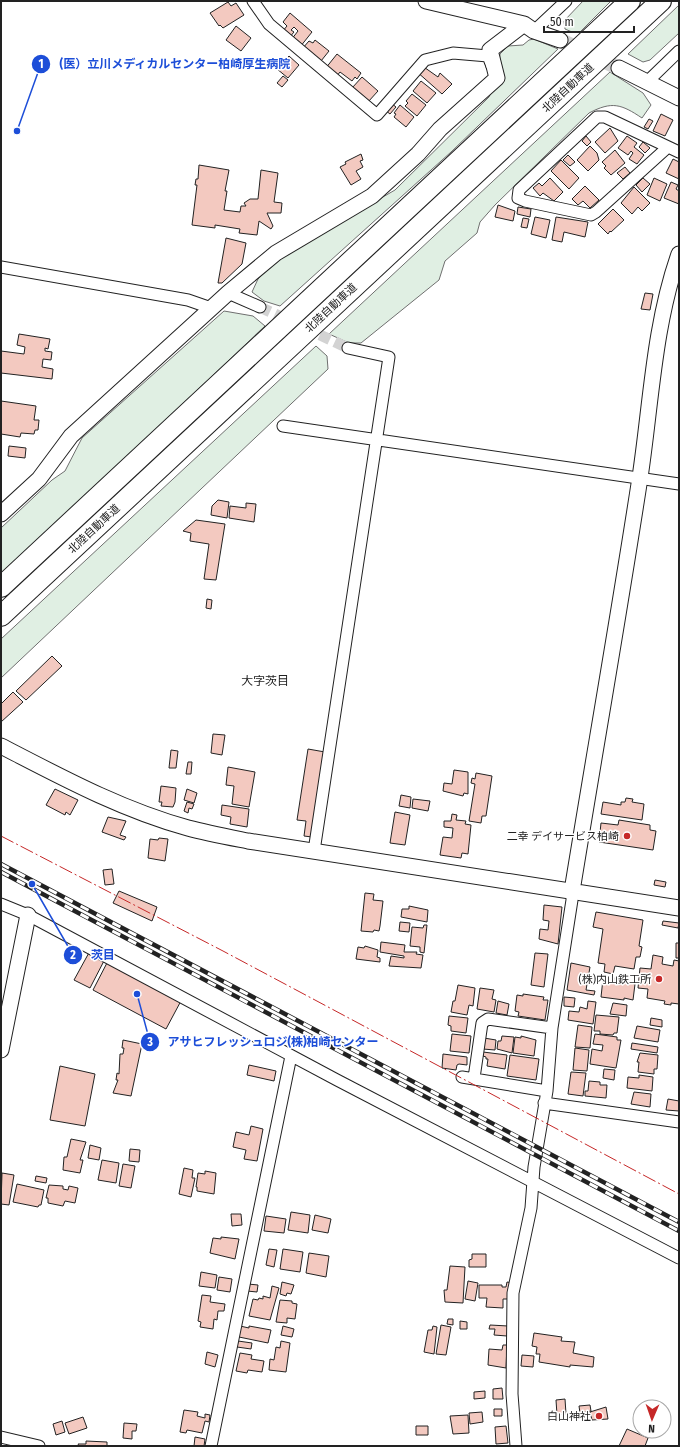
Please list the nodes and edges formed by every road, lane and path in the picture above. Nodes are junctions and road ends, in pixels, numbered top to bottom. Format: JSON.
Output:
{"nodes":[{"id":1,"x":253,"y":1,"type":"edge"},
{"id":2,"x":426,"y":1,"type":"edge"},
{"id":3,"x":566,"y":1,"type":"edge"},
{"id":4,"x":630,"y":1,"type":"edge"},
{"id":5,"x":661,"y":1,"type":"edge"},
{"id":6,"x":465,"y":6,"type":"edge"},
{"id":7,"x":529,"y":27,"type":"junction"},
{"id":8,"x":560,"y":40,"type":"tunnel mouth"},
{"id":9,"x":679,"y":51,"type":"edge"},
{"id":10,"x":619,"y":68,"type":"tunnel mouth"},
{"id":11,"x":497,"y":78,"type":"junction"},
{"id":12,"x":647,"y":82,"type":"junction"},
{"id":13,"x":679,"y":98,"type":"edge"},
{"id":14,"x":668,"y":147,"type":"dead end"},
{"id":15,"x":679,"y":152,"type":"edge"},
{"id":16,"x":679,"y":254,"type":"edge"},
{"id":17,"x":1,"y":268,"type":"edge"},
{"id":18,"x":228,"y":293,"type":"junction"},
{"id":19,"x":260,"y":307,"type":"tunnel mouth"},
{"id":20,"x":211,"y":308,"type":"junction"},
{"id":21,"x":348,"y":348,"type":"tunnel mouth"},
{"id":22,"x":283,"y":426,"type":"dead end"},
{"id":23,"x":378,"y":439,"type":"junction"},
{"id":24,"x":640,"y":478,"type":"junction"},
{"id":25,"x":679,"y":484,"type":"edge"},
{"id":26,"x":1,"y":514,"type":"edge"},
{"id":27,"x":1,"y":587,"type":"edge"},
{"id":28,"x":1,"y":616,"type":"edge"},
{"id":29,"x":1,"y":746,"type":"edge"},
{"id":30,"x":314,"y":851,"type":"junction"},
{"id":31,"x":572,"y":891,"type":"junction"},
{"id":32,"x":1,"y":904,"type":"edge"},
{"id":33,"x":679,"y":908,"type":"edge"},
{"id":34,"x":28,"y":915,"type":"junction"},
{"id":35,"x":552,"y":1028,"type":"junction"},
{"id":36,"x":1,"y":1050,"type":"edge"},
{"id":37,"x":291,"y":1056,"type":"junction"},
{"id":38,"x":462,"y":1077,"type":"dead end"},
{"id":39,"x":474,"y":1078,"type":"junction"},
{"id":40,"x":547,"y":1091,"type":"junction"},
{"id":41,"x":544,"y":1103,"type":"junction"},
{"id":42,"x":679,"y":1122,"type":"edge"},
{"id":43,"x":534,"y":1181,"type":"junction"},
{"id":44,"x":679,"y":1258,"type":"edge"},
{"id":45,"x":1,"y":1437,"type":"edge"},
{"id":46,"x":39,"y":1446,"type":"edge"},
{"id":47,"x":211,"y":1446,"type":"edge"},
{"id":48,"x":516,"y":1446,"type":"edge"}],
"edges":[{"from":1,"to":11,"type":"street"},
{"from":2,"to":6,"type":"street"},
{"from":3,"to":7,"type":"street"},
{"from":4,"to":27,"type":"highway","name":"北陸自動車道"},
{"from":5,"to":28,"type":"highway","name":"北陸自動車道"},
{"from":6,"to":7,"type":"street"},
{"from":7,"to":8,"type":"street"},
{"from":7,"to":11,"type":"street"},
{"from":9,"to":12,"type":"street"},
{"from":10,"to":12,"type":"street"},
{"from":11,"to":18,"type":"street"},
{"from":12,"to":13,"type":"street"},
{"from":14,"to":15,"type":"street"},
{"from":16,"to":24,"type":"street"},
{"from":17,"to":20,"type":"street"},
{"from":18,"to":19,"type":"street"},
{"from":18,"to":20,"type":"street"},
{"from":20,"to":26,"type":"street"},
{"from":21,"to":23,"type":"street"},
{"from":22,"to":23,"type":"street"},
{"from":23,"to":24,"type":"street"},
{"from":23,"to":30,"type":"street"},
{"from":24,"to":25,"type":"street"},
{"from":24,"to":31,"type":"street"},
{"from":29,"to":30,"type":"street"},
{"from":30,"to":31,"type":"street"},
{"from":31,"to":33,"type":"street"},
{"from":31,"to":35,"type":"street"},
{"from":32,"to":34,"type":"street"},
{"from":34,"to":36,"type":"street"},
{"from":34,"to":37,"type":"street"},
{"from":35,"to":39,"type":"street"},
{"from":35,"to":40,"type":"street"},
{"from":37,"to":43,"type":"street"},
{"from":37,"to":47,"type":"street"},
{"from":38,"to":39,"type":"street"},
{"from":39,"to":40,"type":"street"},
{"from":40,"to":41,"type":"street"},
{"from":41,"to":42,"type":"street"},
{"from":41,"to":43,"type":"street"},
{"from":43,"to":44,"type":"street"},
{"from":43,"to":48,"type":"street"},
{"from":45,"to":46,"type":"street"}]}
